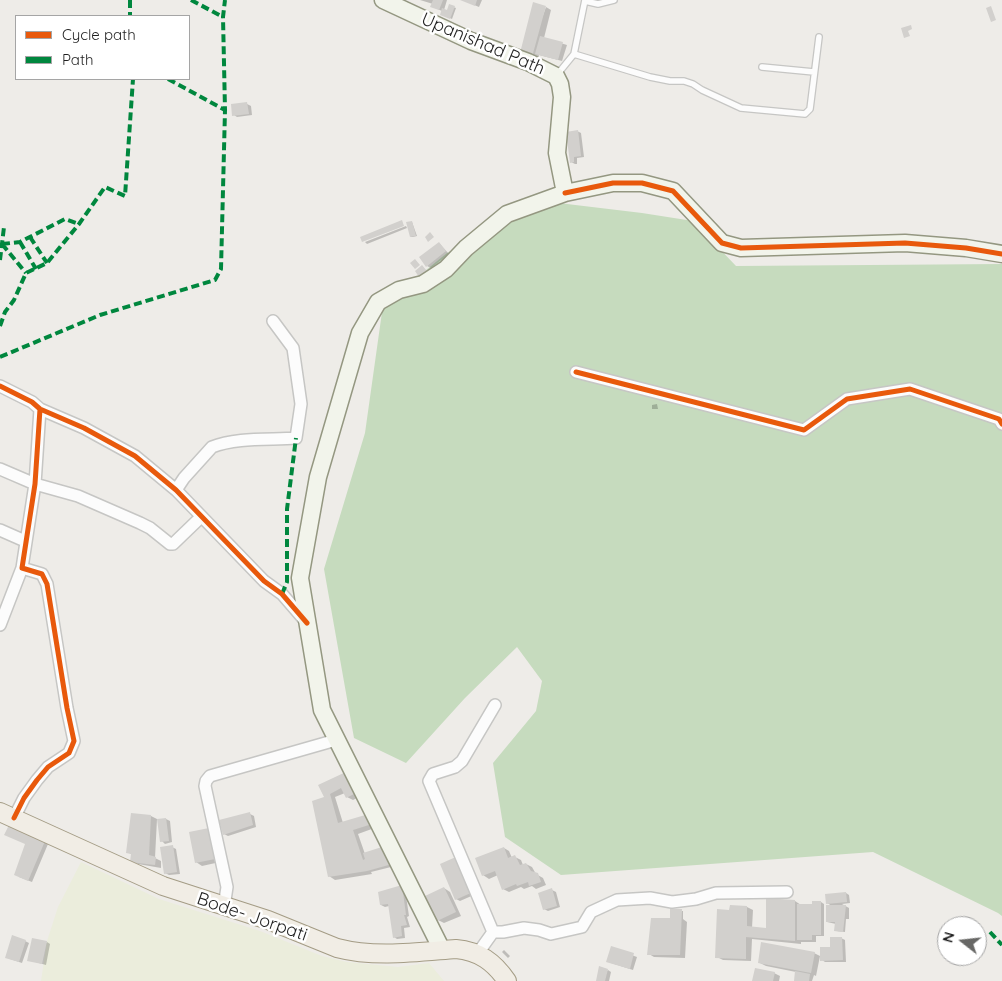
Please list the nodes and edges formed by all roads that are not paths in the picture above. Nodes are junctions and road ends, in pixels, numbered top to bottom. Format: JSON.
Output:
{"nodes":[{"id":1,"x":383,"y":0,"type":"edge"},
{"id":2,"x":614,"y":0,"type":"edge"},
{"id":3,"x":585,"y":1,"type":"edge"},
{"id":4,"x":819,"y":36,"type":"dead end"},
{"id":5,"x":574,"y":54,"type":"junction"},
{"id":6,"x":762,"y":67,"type":"dead end"},
{"id":7,"x":814,"y":72,"type":"junction"},
{"id":8,"x":556,"y":76,"type":"junction"},
{"id":9,"x":565,"y":193,"type":"junction"},
{"id":10,"x":1002,"y":254,"type":"edge"},
{"id":11,"x":273,"y":321,"type":"dead end"},
{"id":12,"x":576,"y":372,"type":"dead end"},
{"id":13,"x":0,"y":386,"type":"edge"},
{"id":14,"x":40,"y":409,"type":"junction"},
{"id":15,"x":1002,"y":424,"type":"edge"},
{"id":16,"x":0,"y":469,"type":"edge"},
{"id":17,"x":35,"y":484,"type":"junction"},
{"id":18,"x":176,"y":490,"type":"junction"},
{"id":19,"x":202,"y":517,"type":"junction"},
{"id":20,"x":0,"y":530,"type":"edge"},
{"id":21,"x":26,"y":541,"type":"junction"},
{"id":22,"x":22,"y":568,"type":"junction"},
{"id":23,"x":307,"y":623,"type":"junction"},
{"id":24,"x":0,"y":625,"type":"edge"},
{"id":25,"x":496,"y":705,"type":"dead end"},
{"id":26,"x":336,"y":740,"type":"junction"},
{"id":27,"x":7,"y":815,"type":"edge"},
{"id":28,"x":787,"y":892,"type":"dead end"},
{"id":29,"x":224,"y":907,"type":"junction"},
{"id":30,"x":493,"y":932,"type":"junction"},
{"id":31,"x":442,"y":950,"type":"junction"},
{"id":32,"x":478,"y":953,"type":"junction"},
{"id":33,"x":507,"y":981,"type":"edge"}],
"edges":[{"from":1,"to":8,"type":"main road","name":"Upanishad Path"},
{"from":2,"to":3,"type":"lane"},
{"from":3,"to":5,"type":"lane"},
{"from":4,"to":7,"type":"lane"},
{"from":5,"to":7,"type":"lane"},
{"from":5,"to":8,"type":"lane"},
{"from":6,"to":7,"type":"lane"},
{"from":8,"to":9,"type":"main road","name":"Upanishad Path"},
{"from":9,"to":10,"type":"main road"},
{"from":9,"to":23,"type":"main road"},
{"from":11,"to":18,"type":"street"},
{"from":12,"to":15,"type":"street"},
{"from":13,"to":14,"type":"street"},
{"from":14,"to":17,"type":"street"},
{"from":14,"to":18,"type":"street"},
{"from":16,"to":17,"type":"street"},
{"from":17,"to":19,"type":"street"},
{"from":17,"to":21,"type":"street"},
{"from":18,"to":19,"type":"street"},
{"from":19,"to":23,"type":"street"},
{"from":20,"to":21,"type":"street"},
{"from":21,"to":22,"type":"street"},
{"from":22,"to":24,"type":"street"},
{"from":22,"to":27,"type":"street"},
{"from":23,"to":26,"type":"main road"},
{"from":25,"to":30,"type":"street"},
{"from":26,"to":29,"type":"street"},
{"from":26,"to":31,"type":"main road"},
{"from":27,"to":29,"type":"main road","name":"Bode- Jorpati"},
{"from":28,"to":30,"type":"street"},
{"from":29,"to":31,"type":"main road","name":"Bode- Jorpati"},
{"from":30,"to":32,"type":"street"},
{"from":31,"to":32,"type":"main road","name":"Bode- Jorpati"},
{"from":32,"to":33,"type":"main road"}]}
